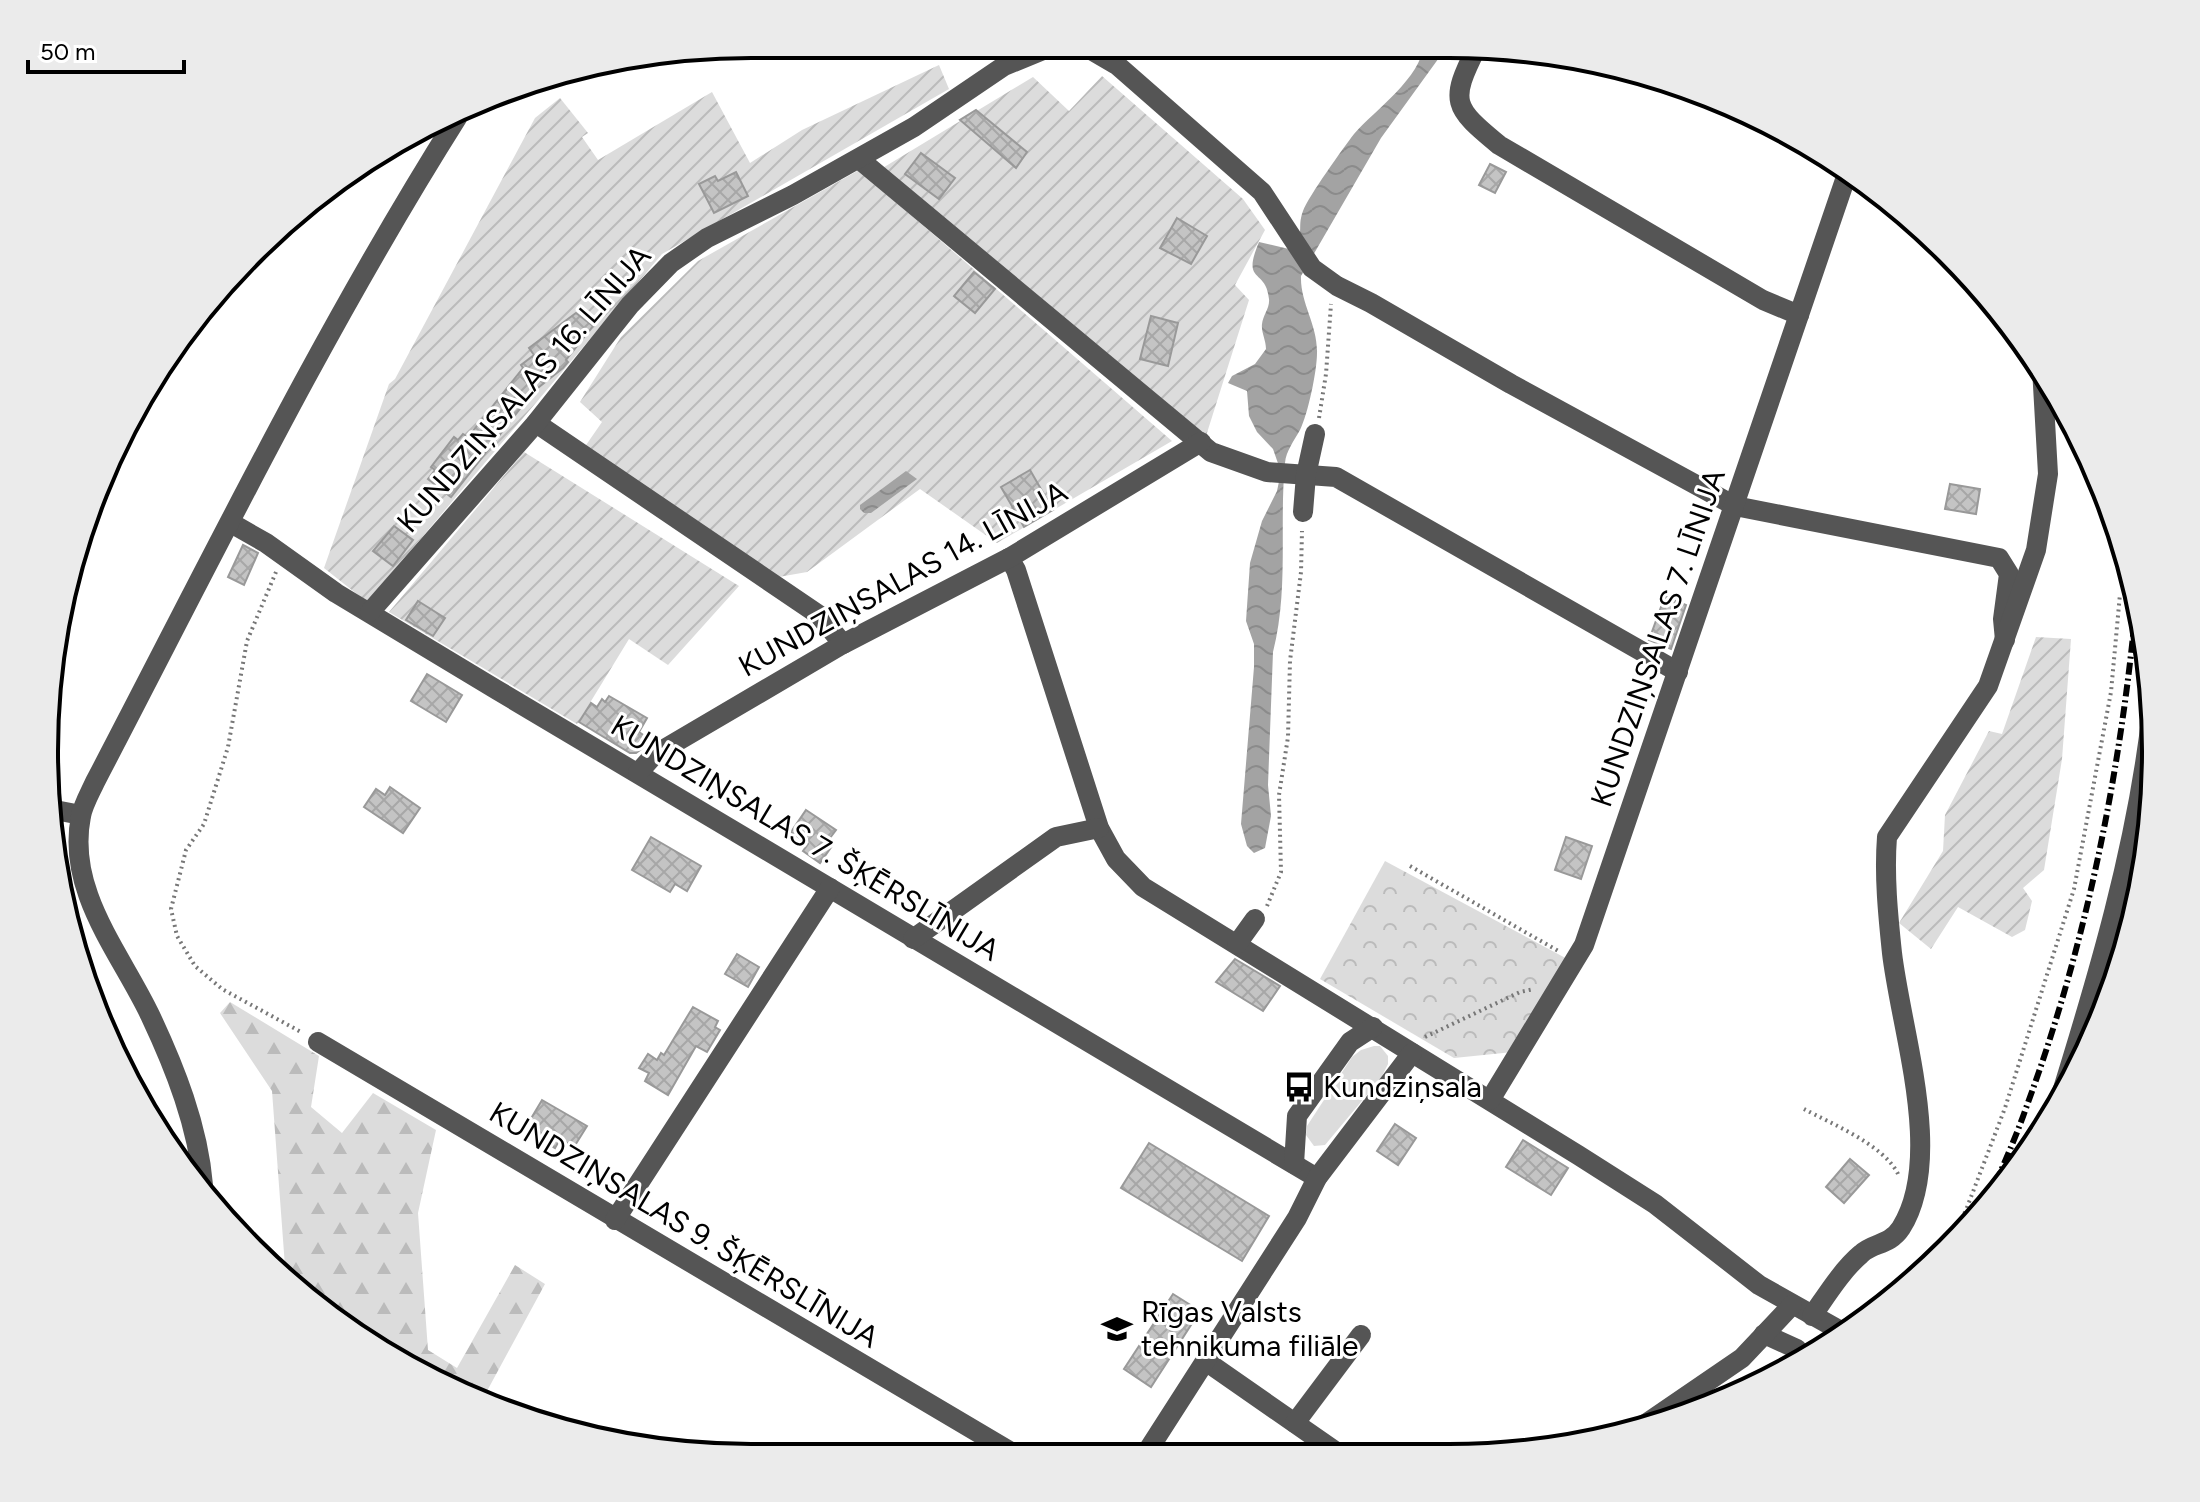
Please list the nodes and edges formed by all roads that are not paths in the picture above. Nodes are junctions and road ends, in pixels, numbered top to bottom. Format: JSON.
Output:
{"nodes":[{"id":1,"x":1024,"y":58,"type":"edge"},
{"id":2,"x":1104,"y":58,"type":"edge"},
{"id":3,"x":1472,"y":59,"type":"edge"},
{"id":4,"x":453,"y":125,"type":"edge"},
{"id":5,"x":859,"y":159,"type":"junction"},
{"id":6,"x":1844,"y":182,"type":"edge"},
{"id":7,"x":1799,"y":315,"type":"junction"},
{"id":8,"x":2044,"y":396,"type":"edge"},
{"id":9,"x":536,"y":423,"type":"junction"},
{"id":10,"x":1315,"y":434,"type":"road end"},
{"id":11,"x":1201,"y":442,"type":"junction"},
{"id":12,"x":1302,"y":475,"type":"junction"},
{"id":13,"x":1735,"y":506,"type":"junction"},
{"id":14,"x":1303,"y":512,"type":"road end"},
{"id":15,"x":231,"y":523,"type":"junction"},
{"id":16,"x":1009,"y":558,"type":"junction"},
{"id":17,"x":370,"y":612,"type":"junction"},
{"id":18,"x":2005,"y":640,"type":"junction"},
{"id":19,"x":843,"y":644,"type":"junction"},
{"id":20,"x":1678,"y":672,"type":"junction"},
{"id":21,"x":638,"y":773,"type":"junction"},
{"id":22,"x":2141,"y":776,"type":"edge"},
{"id":23,"x":61,"y":811,"type":"edge"},
{"id":24,"x":81,"y":815,"type":"junction"},
{"id":25,"x":1099,"y":828,"type":"junction"},
{"id":26,"x":830,"y":888,"type":"junction"},
{"id":27,"x":1255,"y":919,"type":"road end"},
{"id":28,"x":913,"y":939,"type":"junction"},
{"id":29,"x":1237,"y":944,"type":"junction"},
{"id":30,"x":2098,"y":992,"type":"edge"},
{"id":31,"x":1373,"y":1027,"type":"junction"},
{"id":32,"x":318,"y":1042,"type":"road end"},
{"id":33,"x":1416,"y":1048,"type":"junction"},
{"id":34,"x":1490,"y":1100,"type":"junction"},
{"id":35,"x":1294,"y":1164,"type":"junction"},
{"id":36,"x":201,"y":1173,"type":"edge"},
{"id":37,"x":1317,"y":1178,"type":"junction"},
{"id":38,"x":615,"y":1220,"type":"junction"},
{"id":39,"x":1792,"y":1305,"type":"junction"},
{"id":40,"x":1812,"y":1316,"type":"junction"},
{"id":41,"x":1834,"y":1327,"type":"edge"},
{"id":42,"x":1764,"y":1334,"type":"junction"},
{"id":43,"x":1361,"y":1335,"type":"dead end"},
{"id":44,"x":1797,"y":1349,"type":"dead end"},
{"id":45,"x":1207,"y":1362,"type":"junction"},
{"id":46,"x":1669,"y":1408,"type":"edge"},
{"id":47,"x":1295,"y":1423,"type":"junction"},
{"id":48,"x":997,"y":1444,"type":"edge"},
{"id":49,"x":1152,"y":1444,"type":"edge"},
{"id":50,"x":1325,"y":1444,"type":"edge"}],
"edges":[{"from":1,"to":5,"type":"street","name":"KUNDZIŅSALAS 16. LĪNIJA"},
{"from":2,"to":13,"type":"street"},
{"from":3,"to":7,"type":"street"},
{"from":4,"to":15,"type":"street"},
{"from":5,"to":9,"type":"street","name":"KUNDZIŅSALAS 16. LĪNIJA"},
{"from":5,"to":11,"type":"street"},
{"from":6,"to":7,"type":"street","name":"KUNDZIŅSALAS 7. LĪNIJA"},
{"from":7,"to":13,"type":"street","name":"KUNDZIŅSALAS 7. LĪNIJA"},
{"from":8,"to":18,"type":"street"},
{"from":9,"to":17,"type":"street","name":"KUNDZIŅSALAS 16. LĪNIJA"},
{"from":9,"to":19,"type":"street"},
{"from":10,"to":12,"type":"street"},
{"from":11,"to":12,"type":"street"},
{"from":11,"to":16,"type":"street","name":"KUNDZIŅSALAS 14. LĪNIJA"},
{"from":12,"to":14,"type":"street"},
{"from":12,"to":20,"type":"street"},
{"from":13,"to":18,"type":"street"},
{"from":13,"to":20,"type":"street","name":"KUNDZIŅSALAS 7. LĪNIJA"},
{"from":15,"to":17,"type":"street","name":"KUNDZIŅSALAS 7. ŠĶĒRSLĪNIJA"},
{"from":15,"to":24,"type":"street"},
{"from":16,"to":19,"type":"street","name":"KUNDZIŅSALAS 14. LĪNIJA"},
{"from":16,"to":25,"type":"street"},
{"from":17,"to":21,"type":"street","name":"KUNDZIŅSALAS 7. ŠĶĒRSLĪNIJA"},
{"from":18,"to":40,"type":"street"},
{"from":19,"to":21,"type":"street","name":"KUNDZIŅSALAS 14. LĪNIJA"},
{"from":20,"to":34,"type":"street","name":"KUNDZIŅSALAS 7. LĪNIJA"},
{"from":21,"to":26,"type":"street","name":"KUNDZIŅSALAS 7. ŠĶĒRSLĪNIJA"},
{"from":22,"to":30,"type":"street"},
{"from":23,"to":24,"type":"street"},
{"from":24,"to":36,"type":"street"},
{"from":25,"to":28,"type":"street"},
{"from":25,"to":29,"type":"street"},
{"from":26,"to":28,"type":"street","name":"KUNDZIŅSALAS 7. ŠĶĒRSLĪNIJA"},
{"from":26,"to":38,"type":"street"},
{"from":27,"to":29,"type":"street"},
{"from":28,"to":35,"type":"street","name":"KUNDZIŅSALAS 7. ŠĶĒRSLĪNIJA"},
{"from":29,"to":31,"type":"street"},
{"from":31,"to":33,"type":"street"},
{"from":31,"to":35,"type":"street"},
{"from":32,"to":38,"type":"street","name":"KUNDZIŅSALAS 9. ŠĶĒRSLĪNIJA"},
{"from":33,"to":34,"type":"street"},
{"from":33,"to":37,"type":"street"},
{"from":34,"to":39,"type":"street"},
{"from":35,"to":37,"type":"street","name":"KUNDZIŅSALAS 7. ŠĶĒRSLĪNIJA"},
{"from":37,"to":45,"type":"street"},
{"from":38,"to":48,"type":"street","name":"KUNDZIŅSALAS 9. ŠĶĒRSLĪNIJA"},
{"from":39,"to":40,"type":"street"},
{"from":39,"to":42,"type":"street"},
{"from":40,"to":41,"type":"street"},
{"from":42,"to":44,"type":"street"},
{"from":42,"to":46,"type":"street"},
{"from":43,"to":47,"type":"street"},
{"from":45,"to":47,"type":"street"},
{"from":45,"to":49,"type":"street"},
{"from":47,"to":50,"type":"street"}]}
